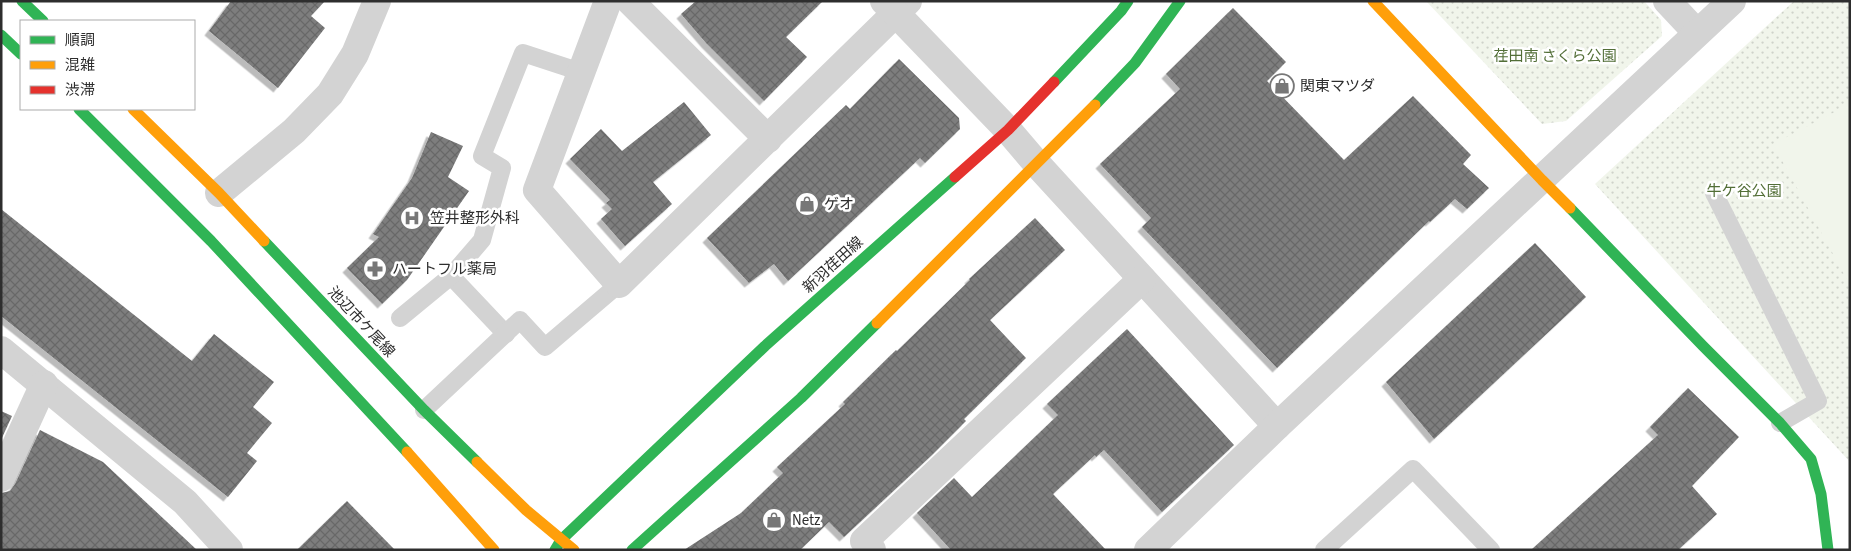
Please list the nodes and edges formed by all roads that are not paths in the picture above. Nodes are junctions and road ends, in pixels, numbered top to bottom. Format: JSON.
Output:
{"nodes":[{"id":1,"x":22,"y":1,"type":"edge"},
{"id":2,"x":376,"y":1,"type":"edge"},
{"id":3,"x":608,"y":1,"type":"edge"},
{"id":4,"x":630,"y":1,"type":"edge"},
{"id":5,"x":1128,"y":1,"type":"edge"},
{"id":6,"x":1180,"y":1,"type":"edge"},
{"id":7,"x":1373,"y":1,"type":"edge"},
{"id":8,"x":1667,"y":1,"type":"edge"},
{"id":9,"x":1732,"y":1,"type":"edge"},
{"id":10,"x":896,"y":5,"type":"edge"},
{"id":11,"x":42,"y":20,"type":"edge"},
{"id":12,"x":1698,"y":33,"type":"junction"},
{"id":13,"x":1,"y":35,"type":"edge"},
{"id":14,"x":20,"y":53,"type":"edge"},
{"id":15,"x":581,"y":72,"type":"junction"},
{"id":16,"x":80,"y":110,"type":"edge"},
{"id":17,"x":134,"y":110,"type":"edge"},
{"id":18,"x":1008,"y":130,"type":"junction"},
{"id":19,"x":768,"y":139,"type":"junction"},
{"id":20,"x":1037,"y":164,"type":"junction"},
{"id":21,"x":1542,"y":180,"type":"junction"},
{"id":22,"x":219,"y":192,"type":"junction"},
{"id":23,"x":1714,"y":193,"type":"dead end"},
{"id":24,"x":451,"y":276,"type":"junction"},
{"id":25,"x":1142,"y":279,"type":"junction"},
{"id":26,"x":619,"y":284,"type":"junction"},
{"id":27,"x":400,"y":318,"type":"dead end"},
{"id":28,"x":506,"y":334,"type":"junction"},
{"id":29,"x":1,"y":350,"type":"edge"},
{"id":30,"x":44,"y":384,"type":"junction"},
{"id":31,"x":424,"y":410,"type":"junction"},
{"id":32,"x":1780,"y":424,"type":"junction"},
{"id":33,"x":1277,"y":426,"type":"junction"},
{"id":34,"x":1,"y":478,"type":"edge"},
{"id":35,"x":558,"y":545,"type":"edge"},
{"id":36,"x":229,"y":550,"type":"edge"},
{"id":37,"x":494,"y":550,"type":"edge"},
{"id":38,"x":574,"y":550,"type":"edge"},
{"id":39,"x":632,"y":550,"type":"edge"},
{"id":40,"x":872,"y":550,"type":"edge"},
{"id":41,"x":1148,"y":550,"type":"edge"},
{"id":42,"x":1324,"y":550,"type":"edge"},
{"id":43,"x":1491,"y":550,"type":"edge"},
{"id":44,"x":1828,"y":550,"type":"edge"}],
"edges":[{"from":1,"to":11,"type":"street"},
{"from":2,"to":22,"type":"street"},
{"from":3,"to":15,"type":"street"},
{"from":4,"to":19,"type":"street"},
{"from":5,"to":18,"type":"street","name":"新羽荏田線"},
{"from":6,"to":20,"type":"street"},
{"from":7,"to":21,"type":"street"},
{"from":8,"to":12,"type":"street"},
{"from":9,"to":12,"type":"street"},
{"from":10,"to":18,"type":"street"},
{"from":10,"to":19,"type":"street"},
{"from":12,"to":21,"type":"street"},
{"from":13,"to":14,"type":"street"},
{"from":15,"to":24,"type":"lane"},
{"from":15,"to":26,"type":"street"},
{"from":16,"to":37,"type":"street"},
{"from":17,"to":22,"type":"street","name":"池辺市ケ尾線"},
{"from":18,"to":20,"type":"street"},
{"from":18,"to":35,"type":"street","name":"新羽荏田線"},
{"from":19,"to":26,"type":"street"},
{"from":20,"to":25,"type":"street"},
{"from":20,"to":39,"type":"street"},
{"from":21,"to":32,"type":"street"},
{"from":21,"to":33,"type":"street"},
{"from":22,"to":31,"type":"street","name":"池辺市ケ尾線"},
{"from":23,"to":32,"type":"lane"},
{"from":24,"to":27,"type":"lane"},
{"from":24,"to":28,"type":"lane"},
{"from":25,"to":33,"type":"street"},
{"from":25,"to":40,"type":"street"},
{"from":26,"to":28,"type":"lane"},
{"from":28,"to":31,"type":"lane"},
{"from":29,"to":30,"type":"street"},
{"from":30,"to":34,"type":"street"},
{"from":30,"to":36,"type":"street"},
{"from":31,"to":35,"type":"street","name":"池辺市ケ尾線"},
{"from":32,"to":44,"type":"street"},
{"from":33,"to":41,"type":"street"},
{"from":35,"to":38,"type":"street","name":"池辺市ケ尾線"},
{"from":42,"to":43,"type":"lane"}]}
